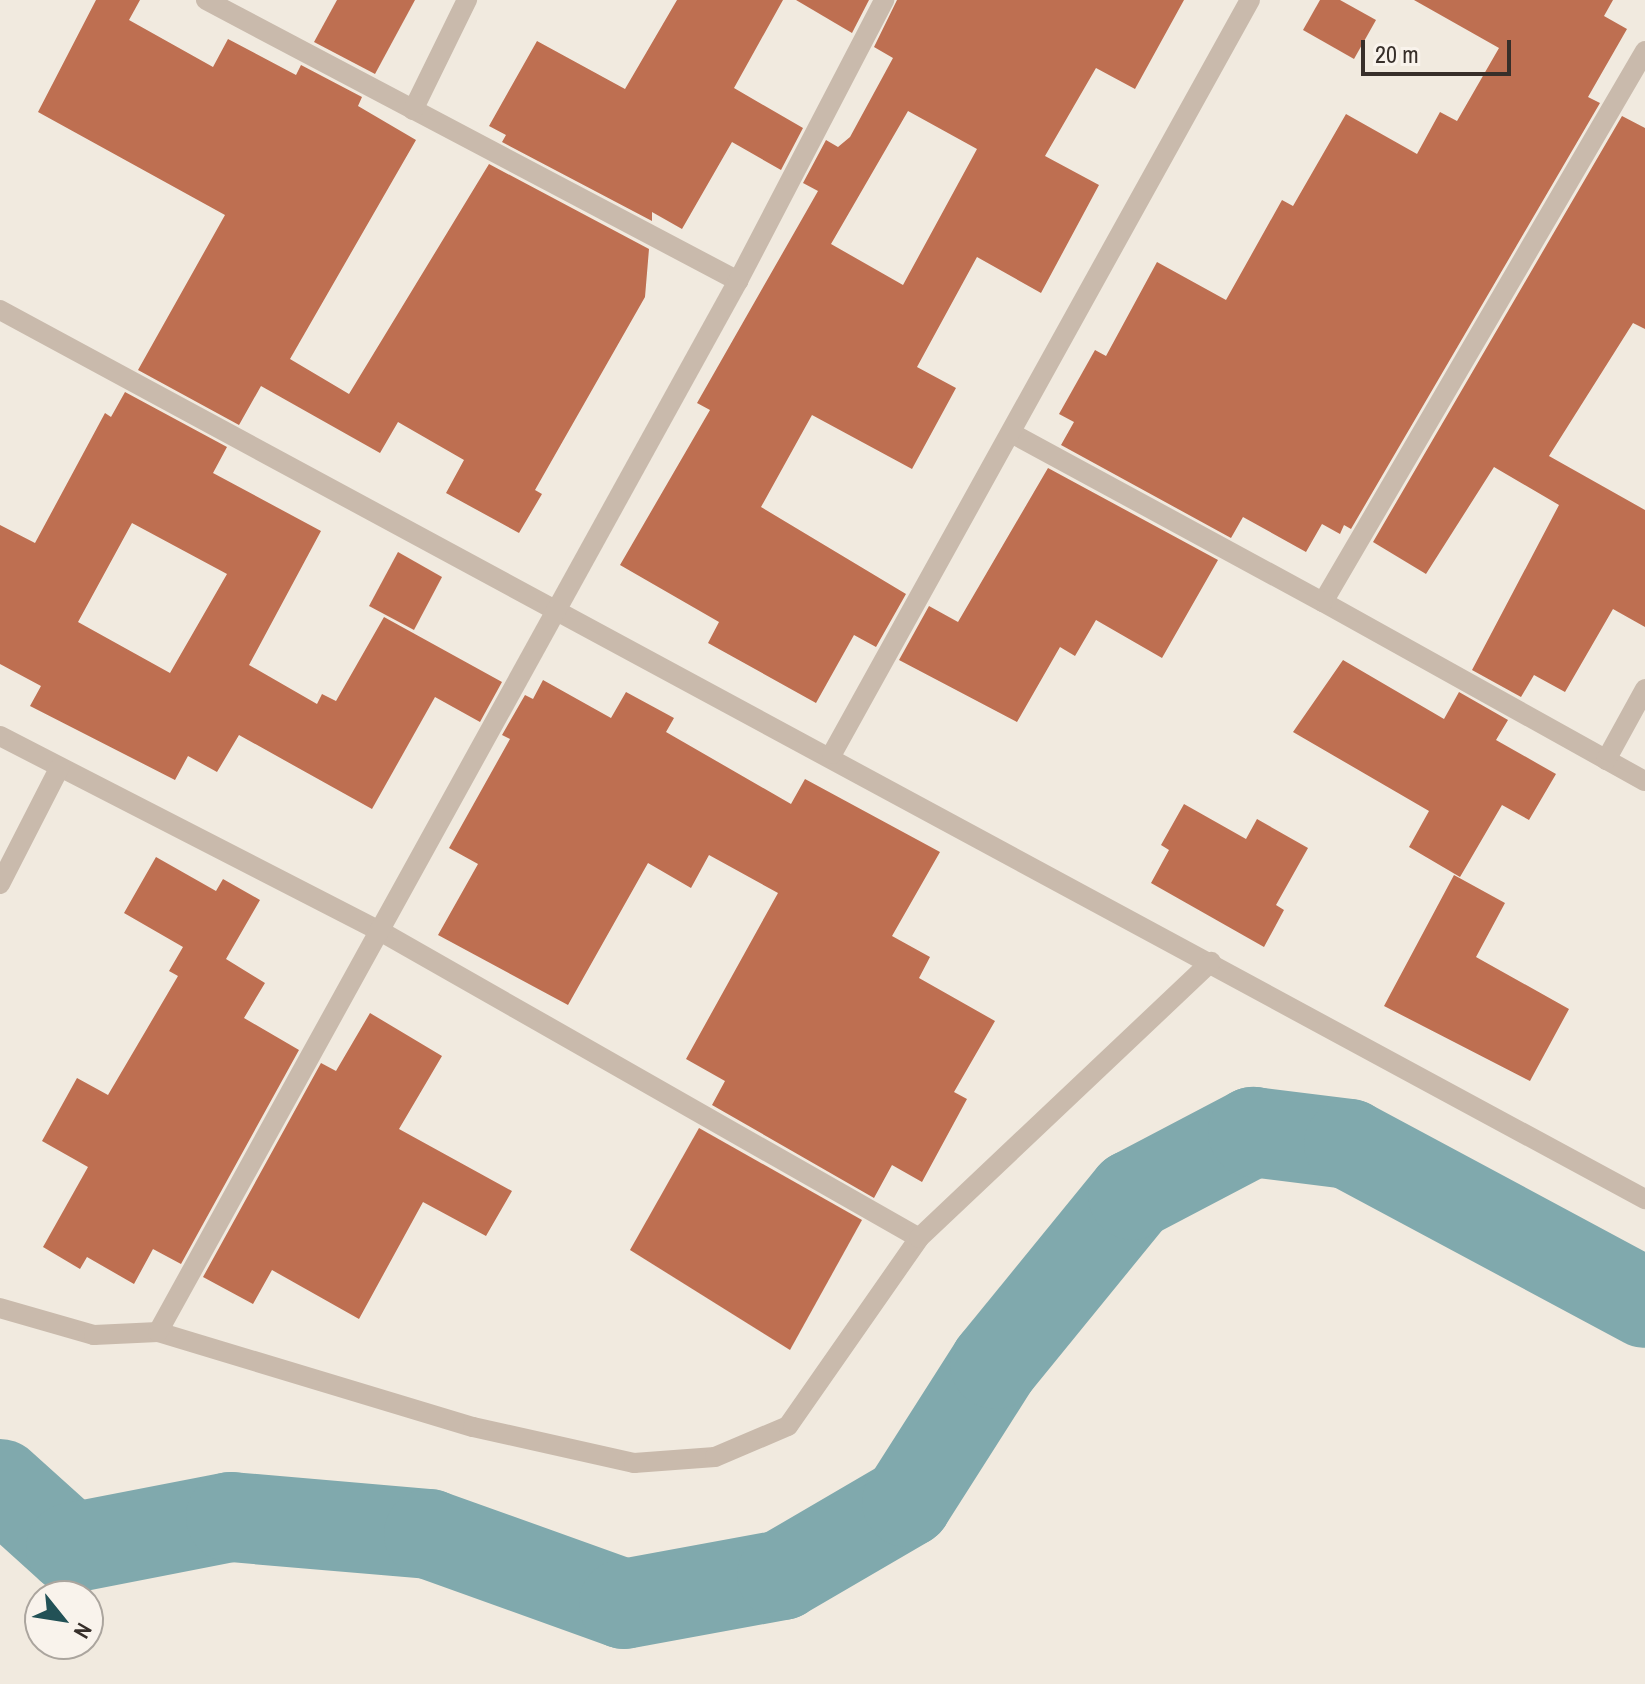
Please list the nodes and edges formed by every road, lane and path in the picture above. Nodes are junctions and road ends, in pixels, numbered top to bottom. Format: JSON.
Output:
{"nodes":[{"id":1,"x":206,"y":0,"type":"edge"},
{"id":2,"x":467,"y":0,"type":"edge"},
{"id":3,"x":884,"y":0,"type":"edge"},
{"id":4,"x":1250,"y":0,"type":"edge"},
{"id":5,"x":1645,"y":51,"type":"edge"},
{"id":6,"x":413,"y":110,"type":"junction"},
{"id":7,"x":738,"y":281,"type":"junction"},
{"id":8,"x":0,"y":310,"type":"edge"},
{"id":9,"x":1015,"y":435,"type":"junction"},
{"id":10,"x":1323,"y":602,"type":"junction"},
{"id":11,"x":559,"y":609,"type":"junction"},
{"id":12,"x":1645,"y":689,"type":"edge"},
{"id":13,"x":0,"y":736,"type":"edge"},
{"id":14,"x":832,"y":754,"type":"junction"},
{"id":15,"x":1606,"y":760,"type":"junction"},
{"id":16,"x":60,"y":767,"type":"junction"},
{"id":17,"x":1645,"y":781,"type":"edge"},
{"id":18,"x":0,"y":884,"type":"edge"},
{"id":19,"x":380,"y":931,"type":"junction"},
{"id":20,"x":1211,"y":962,"type":"junction"},
{"id":21,"x":1645,"y":1199,"type":"edge"},
{"id":22,"x":919,"y":1238,"type":"junction"},
{"id":23,"x":0,"y":1308,"type":"edge"},
{"id":24,"x":158,"y":1332,"type":"junction"}],
"edges":[{"from":1,"to":6,"type":"street"},
{"from":2,"to":6,"type":"street"},
{"from":3,"to":7,"type":"street"},
{"from":4,"to":9,"type":"street"},
{"from":5,"to":10,"type":"street"},
{"from":6,"to":7,"type":"street"},
{"from":7,"to":11,"type":"street"},
{"from":8,"to":11,"type":"street"},
{"from":9,"to":10,"type":"street"},
{"from":9,"to":14,"type":"street"},
{"from":10,"to":15,"type":"street"},
{"from":11,"to":14,"type":"street"},
{"from":11,"to":19,"type":"street"},
{"from":12,"to":15,"type":"street"},
{"from":13,"to":16,"type":"street"},
{"from":14,"to":20,"type":"street"},
{"from":15,"to":17,"type":"street"},
{"from":16,"to":18,"type":"street"},
{"from":16,"to":19,"type":"street"},
{"from":19,"to":22,"type":"street"},
{"from":19,"to":24,"type":"street"},
{"from":20,"to":21,"type":"street"},
{"from":20,"to":22,"type":"street"},
{"from":22,"to":24,"type":"street"},
{"from":23,"to":24,"type":"street"}]}
